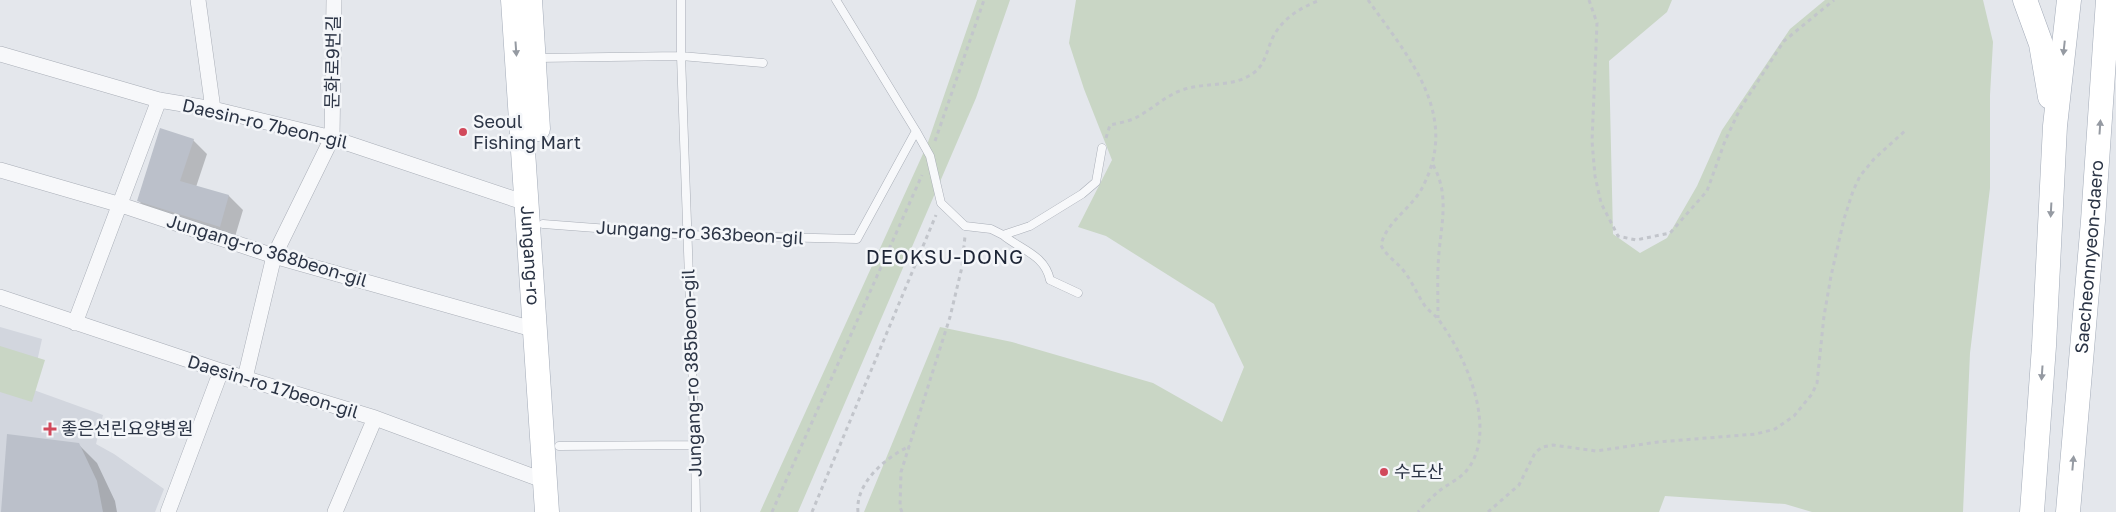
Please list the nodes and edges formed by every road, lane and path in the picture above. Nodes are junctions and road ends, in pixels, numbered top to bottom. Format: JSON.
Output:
{"nodes":[{"id":1,"x":198,"y":0,"type":"edge"},
{"id":2,"x":334,"y":0,"type":"edge"},
{"id":3,"x":513,"y":0,"type":"edge"},
{"id":4,"x":530,"y":0,"type":"edge"},
{"id":5,"x":681,"y":0,"type":"edge"},
{"id":6,"x":836,"y":0,"type":"edge"},
{"id":7,"x":984,"y":0,"type":"edge"},
{"id":8,"x":1320,"y":0,"type":"edge"},
{"id":9,"x":1368,"y":0,"type":"edge"},
{"id":10,"x":1589,"y":0,"type":"edge"},
{"id":11,"x":1834,"y":0,"type":"edge"},
{"id":12,"x":2025,"y":0,"type":"edge"},
{"id":13,"x":2069,"y":0,"type":"edge"},
{"id":14,"x":2108,"y":0,"type":"edge"},
{"id":15,"x":0,"y":54,"type":"edge"},
{"id":16,"x":681,"y":56,"type":"junction"},
{"id":17,"x":534,"y":58,"type":"junction"},
{"id":18,"x":762,"y":63,"type":"dead end"},
{"id":19,"x":159,"y":100,"type":"junction"},
{"id":20,"x":213,"y":109,"type":"junction"},
{"id":21,"x":2055,"y":126,"type":"junction"},
{"id":22,"x":1907,"y":129,"type":"dead end"},
{"id":23,"x":916,"y":131,"type":"junction"},
{"id":24,"x":332,"y":138,"type":"junction"},
{"id":25,"x":1102,"y":148,"type":"joint"},
{"id":26,"x":930,"y":156,"type":"junction"},
{"id":27,"x":1433,"y":164,"type":"junction"},
{"id":28,"x":0,"y":170,"type":"edge"},
{"id":29,"x":526,"y":203,"type":"junction"},
{"id":30,"x":941,"y":203,"type":"junction"},
{"id":31,"x":121,"y":205,"type":"junction"},
{"id":32,"x":543,"y":224,"type":"junction"},
{"id":33,"x":966,"y":226,"type":"junction"},
{"id":34,"x":688,"y":235,"type":"junction"},
{"id":35,"x":1003,"y":235,"type":"junction"},
{"id":36,"x":274,"y":256,"type":"junction"},
{"id":37,"x":1078,"y":293,"type":"dead end"},
{"id":38,"x":0,"y":297,"type":"edge"},
{"id":39,"x":1438,"y":318,"type":"junction"},
{"id":40,"x":75,"y":323,"type":"junction"},
{"id":41,"x":536,"y":330,"type":"junction"},
{"id":42,"x":221,"y":371,"type":"junction"},
{"id":43,"x":245,"y":378,"type":"junction"},
{"id":44,"x":375,"y":418,"type":"junction"},
{"id":45,"x":696,"y":445,"type":"junction"},
{"id":46,"x":559,"y":446,"type":"junction"},
{"id":47,"x":911,"y":446,"type":"junction"},
{"id":48,"x":545,"y":481,"type":"junction"},
{"id":49,"x":168,"y":512,"type":"edge"},
{"id":50,"x":335,"y":512,"type":"edge"},
{"id":51,"x":547,"y":512,"type":"edge"},
{"id":52,"x":562,"y":512,"type":"edge"},
{"id":53,"x":696,"y":512,"type":"edge"},
{"id":54,"x":772,"y":512,"type":"edge"},
{"id":55,"x":812,"y":512,"type":"edge"},
{"id":56,"x":858,"y":512,"type":"edge"},
{"id":57,"x":902,"y":512,"type":"edge"},
{"id":58,"x":1418,"y":512,"type":"edge"},
{"id":59,"x":1488,"y":512,"type":"edge"},
{"id":60,"x":2032,"y":512,"type":"edge"},
{"id":61,"x":2068,"y":512,"type":"edge"}],
"edges":[{"from":1,"to":20,"type":"street"},
{"from":2,"to":24,"type":"street","name":"문화로9번길"},
{"from":3,"to":29,"type":"main road","name":"Jungang-ro","one_way":true},
{"from":4,"to":17,"type":"main road","name":"Jungang-ro"},
{"from":5,"to":16,"type":"lane","name":"Jungang-ro 385beon-gil"},
{"from":6,"to":23,"type":"lane"},
{"from":7,"to":26,"type":"path"},
{"from":8,"to":25,"type":"path"},
{"from":9,"to":27,"type":"path"},
{"from":10,"to":11,"type":"path"},
{"from":12,"to":21,"type":"main road"},
{"from":13,"to":21,"type":"main road","name":"Saecheonnyeon-daero","one_way":true},
{"from":61,"to":14,"type":"main road","name":"Saecheonnyeon-daero","one_way":true},
{"from":15,"to":19,"type":"street","name":"Daesin-ro 7beon-gil"},
{"from":16,"to":17,"type":"lane"},
{"from":16,"to":18,"type":"lane"},
{"from":16,"to":34,"type":"lane","name":"Jungang-ro 385beon-gil"},
{"from":17,"to":32,"type":"main road","name":"Jungang-ro"},
{"from":19,"to":20,"type":"street","name":"Daesin-ro 7beon-gil"},
{"from":19,"to":31,"type":"street"},
{"from":20,"to":24,"type":"street","name":"Daesin-ro 7beon-gil"},
{"from":21,"to":60,"type":"main road","name":"Saecheonnyeon-daero","one_way":true},
{"from":22,"to":59,"type":"path"},
{"from":23,"to":26,"type":"lane"},
{"from":23,"to":34,"type":"lane","name":"Jungang-ro 363beon-gil"},
{"from":24,"to":29,"type":"street","name":"Daesin-ro 7beon-gil"},
{"from":24,"to":36,"type":"street","name":"문화로9번길"},
{"from":25,"to":35,"type":"lane"},
{"from":26,"to":30,"type":"lane"},
{"from":26,"to":54,"type":"path"},
{"from":27,"to":39,"type":"path"},
{"from":27,"to":39,"type":"path"},
{"from":28,"to":31,"type":"street","name":"Jungang-ro 368beon-gil"},
{"from":29,"to":41,"type":"main road","name":"Jungang-ro"},
{"from":30,"to":33,"type":"lane"},
{"from":30,"to":55,"type":"path"},
{"from":31,"to":36,"type":"street","name":"Jungang-ro 368beon-gil"},
{"from":31,"to":40,"type":"street"},
{"from":32,"to":34,"type":"lane","name":"Jungang-ro 363beon-gil"},
{"from":32,"to":46,"type":"main road","name":"Jungang-ro"},
{"from":33,"to":35,"type":"lane"},
{"from":33,"to":47,"type":"path"},
{"from":34,"to":45,"type":"lane","name":"Jungang-ro 385beon-gil"},
{"from":35,"to":37,"type":"lane"},
{"from":36,"to":41,"type":"street","name":"Jungang-ro 368beon-gil"},
{"from":36,"to":43,"type":"street","name":"문화로9번길"},
{"from":38,"to":40,"type":"street","name":"Daesin-ro 17beon-gil"},
{"from":39,"to":58,"type":"path"},
{"from":40,"to":42,"type":"street","name":"Daesin-ro 17beon-gil"},
{"from":41,"to":48,"type":"main road","name":"Jungang-ro"},
{"from":42,"to":43,"type":"street","name":"Daesin-ro 17beon-gil"},
{"from":42,"to":49,"type":"street"},
{"from":43,"to":44,"type":"street","name":"Daesin-ro 17beon-gil"},
{"from":44,"to":48,"type":"street","name":"Daesin-ro 17beon-gil"},
{"from":44,"to":50,"type":"street"},
{"from":45,"to":46,"type":"lane"},
{"from":45,"to":53,"type":"lane","name":"Jungang-ro 385beon-gil"},
{"from":46,"to":52,"type":"main road","name":"Jungang-ro"},
{"from":47,"to":56,"type":"path"},
{"from":47,"to":57,"type":"path"},
{"from":48,"to":51,"type":"main road","name":"Jungang-ro"}]}
